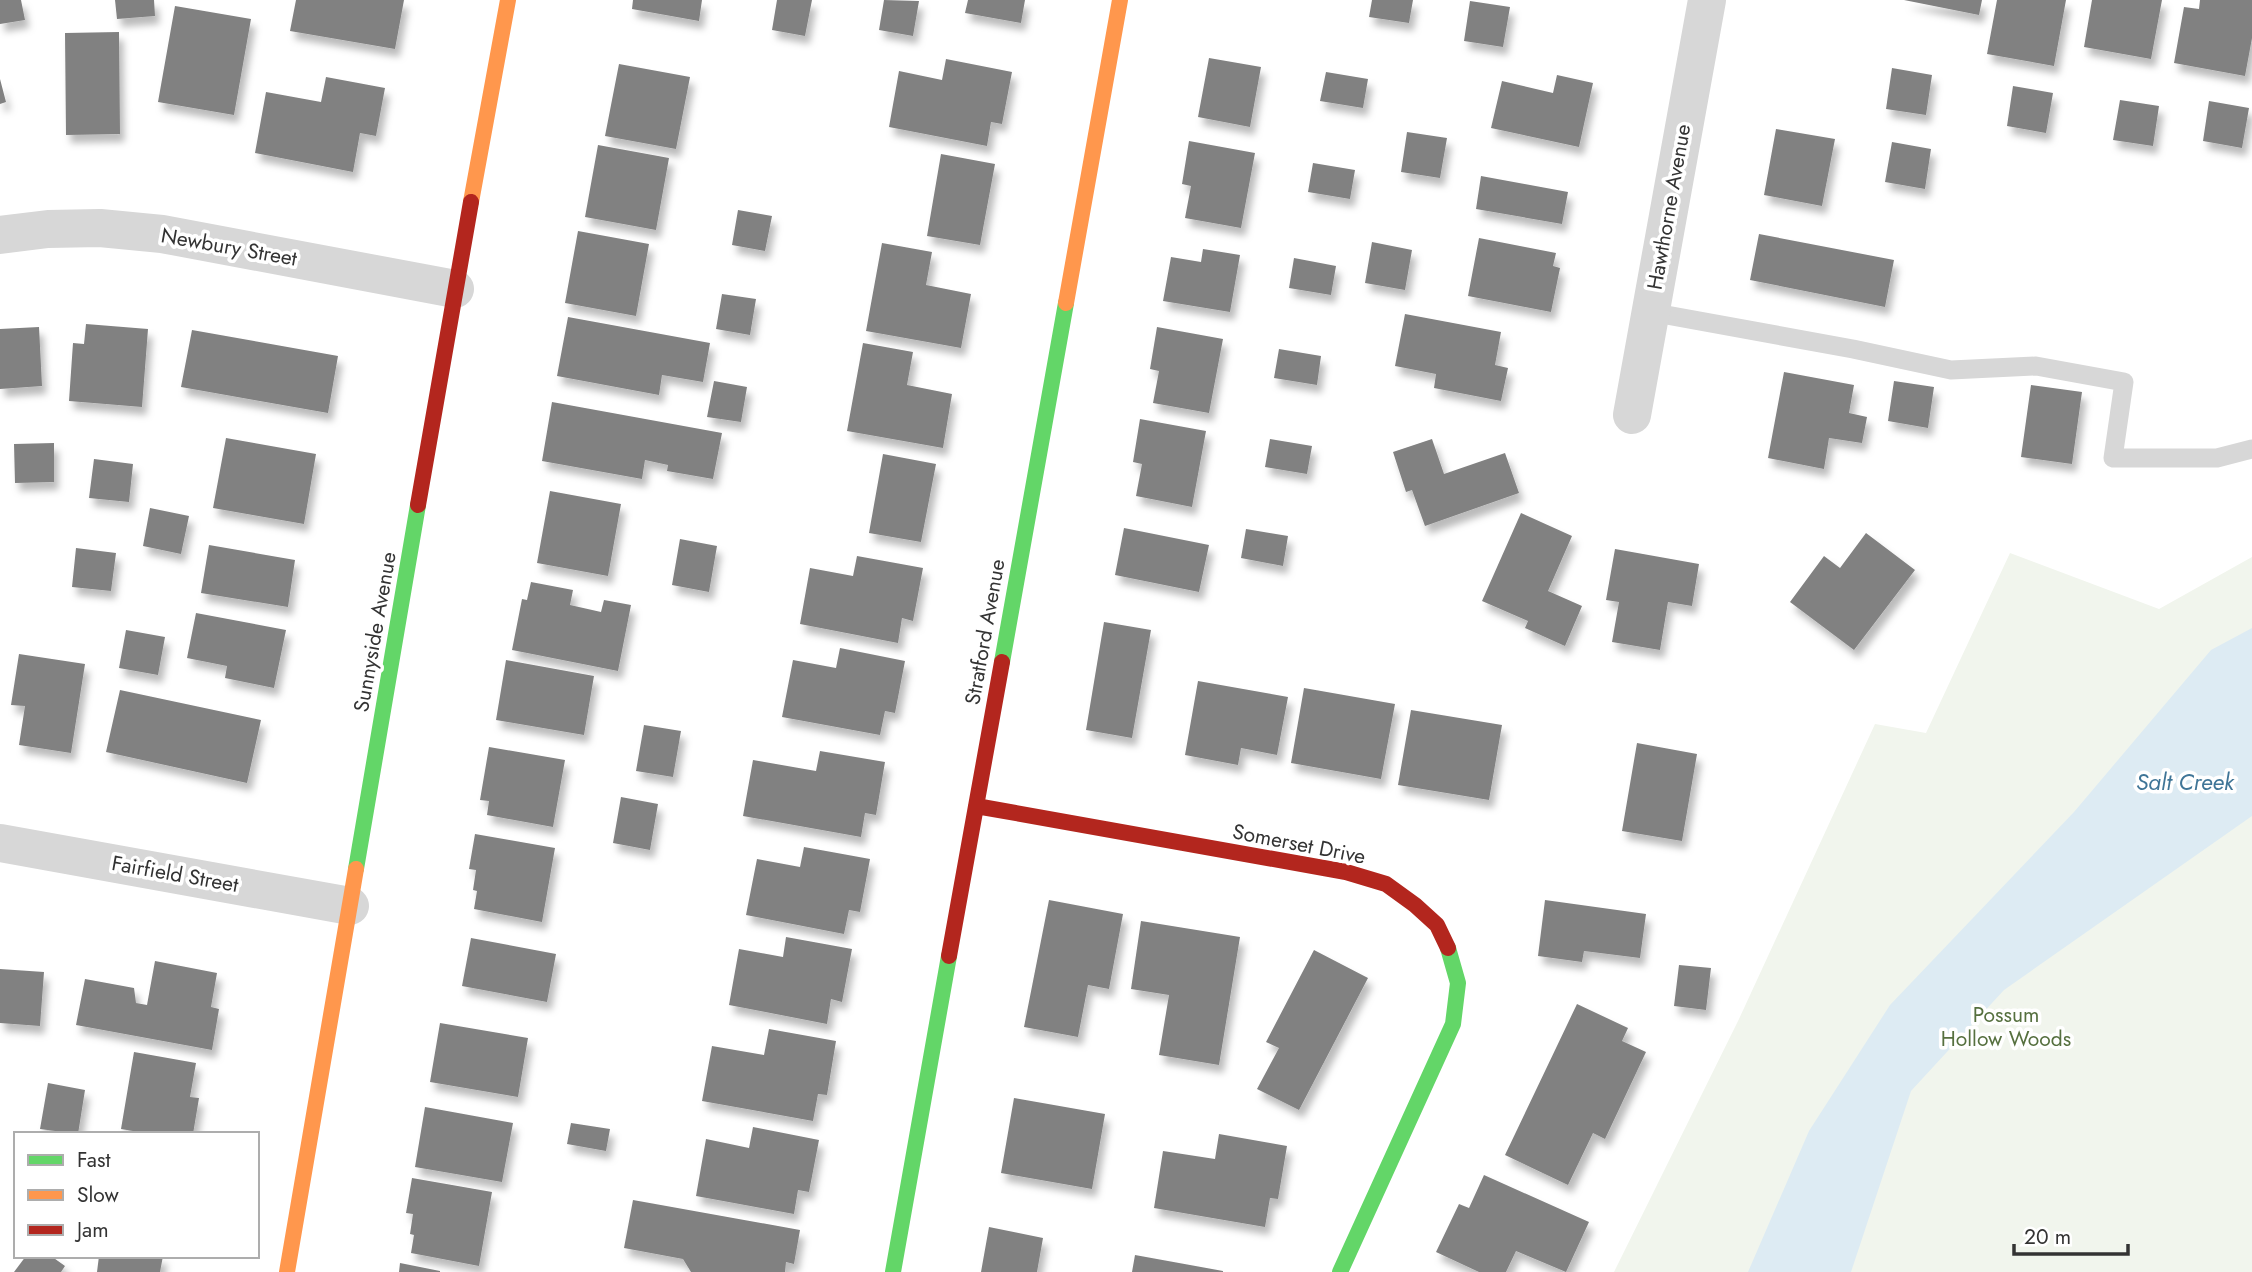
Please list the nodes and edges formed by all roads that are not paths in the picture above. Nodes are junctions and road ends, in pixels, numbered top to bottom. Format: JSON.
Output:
{"nodes":[{"id":1,"x":508,"y":0,"type":"edge"},
{"id":2,"x":1120,"y":0,"type":"edge"},
{"id":3,"x":1707,"y":0,"type":"edge"},
{"id":4,"x":0,"y":235,"type":"edge"},
{"id":5,"x":455,"y":289,"type":"junction"},
{"id":6,"x":1650,"y":312,"type":"junction"},
{"id":7,"x":1632,"y":415,"type":"dead end"},
{"id":8,"x":2252,"y":449,"type":"edge"},
{"id":9,"x":976,"y":806,"type":"junction"},
{"id":10,"x":0,"y":843,"type":"edge"},
{"id":11,"x":350,"y":906,"type":"junction"},
{"id":12,"x":287,"y":1272,"type":"edge"},
{"id":13,"x":892,"y":1272,"type":"edge"},
{"id":14,"x":1340,"y":1272,"type":"edge"}],
"edges":[{"from":1,"to":5,"type":"street","name":"Sunnyside Avenue"},
{"from":2,"to":9,"type":"street","name":"Stratford Avenue"},
{"from":3,"to":6,"type":"street","name":"Hawthorne Avenue"},
{"from":4,"to":5,"type":"street","name":"Newbury Street"},
{"from":5,"to":11,"type":"street","name":"Sunnyside Avenue"},
{"from":6,"to":7,"type":"street","name":"Hawthorne Avenue"},
{"from":6,"to":8,"type":"lane"},
{"from":9,"to":13,"type":"street","name":"Stratford Avenue"},
{"from":9,"to":14,"type":"street","name":"Somerset Drive"},
{"from":10,"to":11,"type":"street","name":"Fairfield Street"},
{"from":11,"to":12,"type":"street","name":"Sunnyside Avenue"}]}
